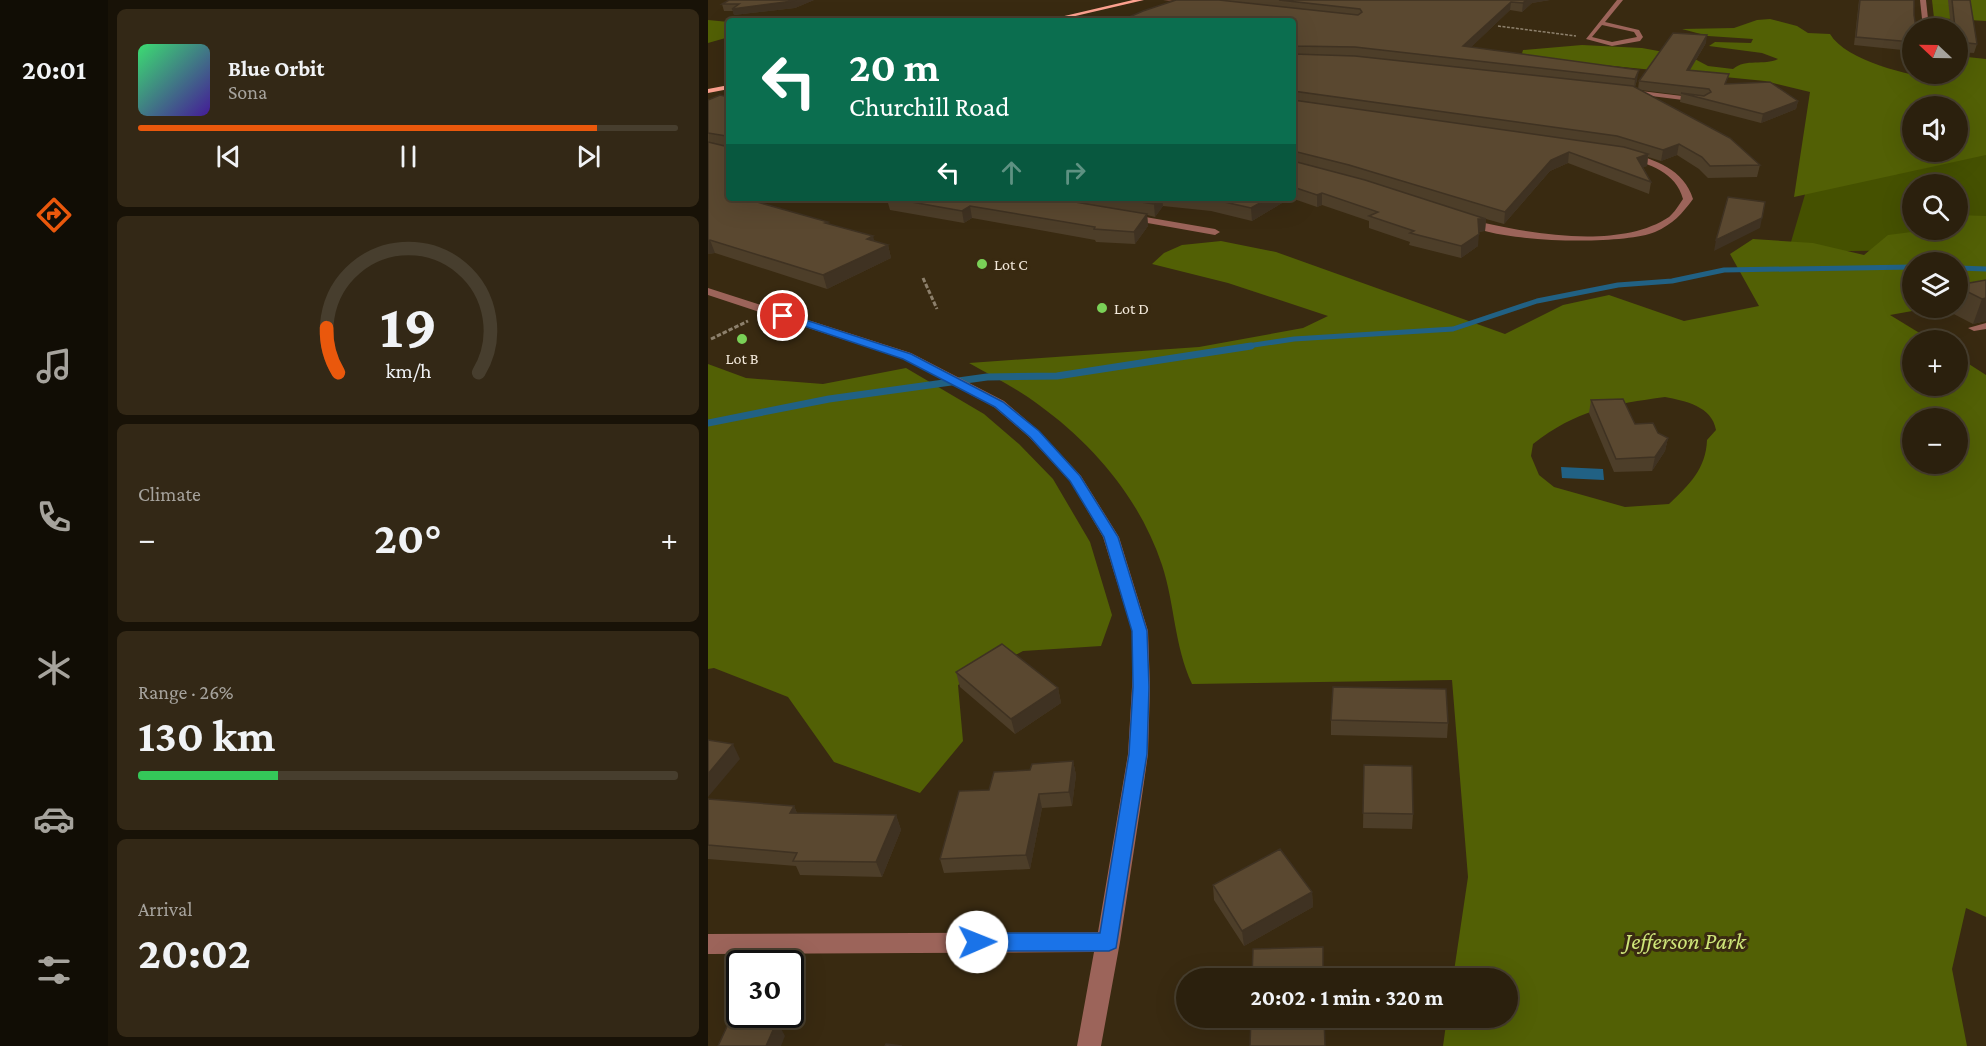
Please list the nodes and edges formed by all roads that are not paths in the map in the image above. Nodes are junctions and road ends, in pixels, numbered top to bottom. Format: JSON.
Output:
{"nodes":[{"id":1,"x":1141,"y":0,"type":"edge"},
{"id":2,"x":1166,"y":0,"type":"edge"},
{"id":3,"x":1620,"y":0,"type":"edge"},
{"id":4,"x":1923,"y":0,"type":"edge"},
{"id":5,"x":1206,"y":4,"type":"edge"},
{"id":6,"x":1060,"y":18,"type":"edge"},
{"id":7,"x":1925,"y":18,"type":"edge"},
{"id":8,"x":1601,"y":23,"type":"junction"},
{"id":9,"x":726,"y":88,"type":"edge"},
{"id":10,"x":708,"y":91,"type":"edge"},
{"id":11,"x":1622,"y":91,"type":"edge"},
{"id":12,"x":726,"y":95,"type":"edge"},
{"id":13,"x":708,"y":99,"type":"edge"},
{"id":14,"x":1703,"y":100,"type":"edge"},
{"id":15,"x":1615,"y":152,"type":"edge"},
{"id":16,"x":1115,"y":215,"type":"edge"},
{"id":17,"x":1453,"y":217,"type":"edge"},
{"id":18,"x":1215,"y":232,"type":"dead end"},
{"id":19,"x":708,"y":291,"type":"edge"},
{"id":20,"x":1109,"y":942,"type":"junction"},
{"id":21,"x":708,"y":944,"type":"edge"},
{"id":22,"x":1089,"y":1046,"type":"edge"}],
"edges":[{"from":1,"to":6,"type":"main road"},
{"from":2,"to":5,"type":"street"},
{"from":3,"to":8,"type":"street"},
{"from":4,"to":7,"type":"street"},
{"from":8,"to":8,"type":"street"},
{"from":9,"to":10,"type":"main road"},
{"from":11,"to":14,"type":"street"},
{"from":12,"to":13,"type":"main road"},
{"from":15,"to":17,"type":"street"},
{"from":16,"to":18,"type":"street"},
{"from":19,"to":20,"type":"street"},
{"from":20,"to":21,"type":"street"},
{"from":20,"to":22,"type":"street"}]}
